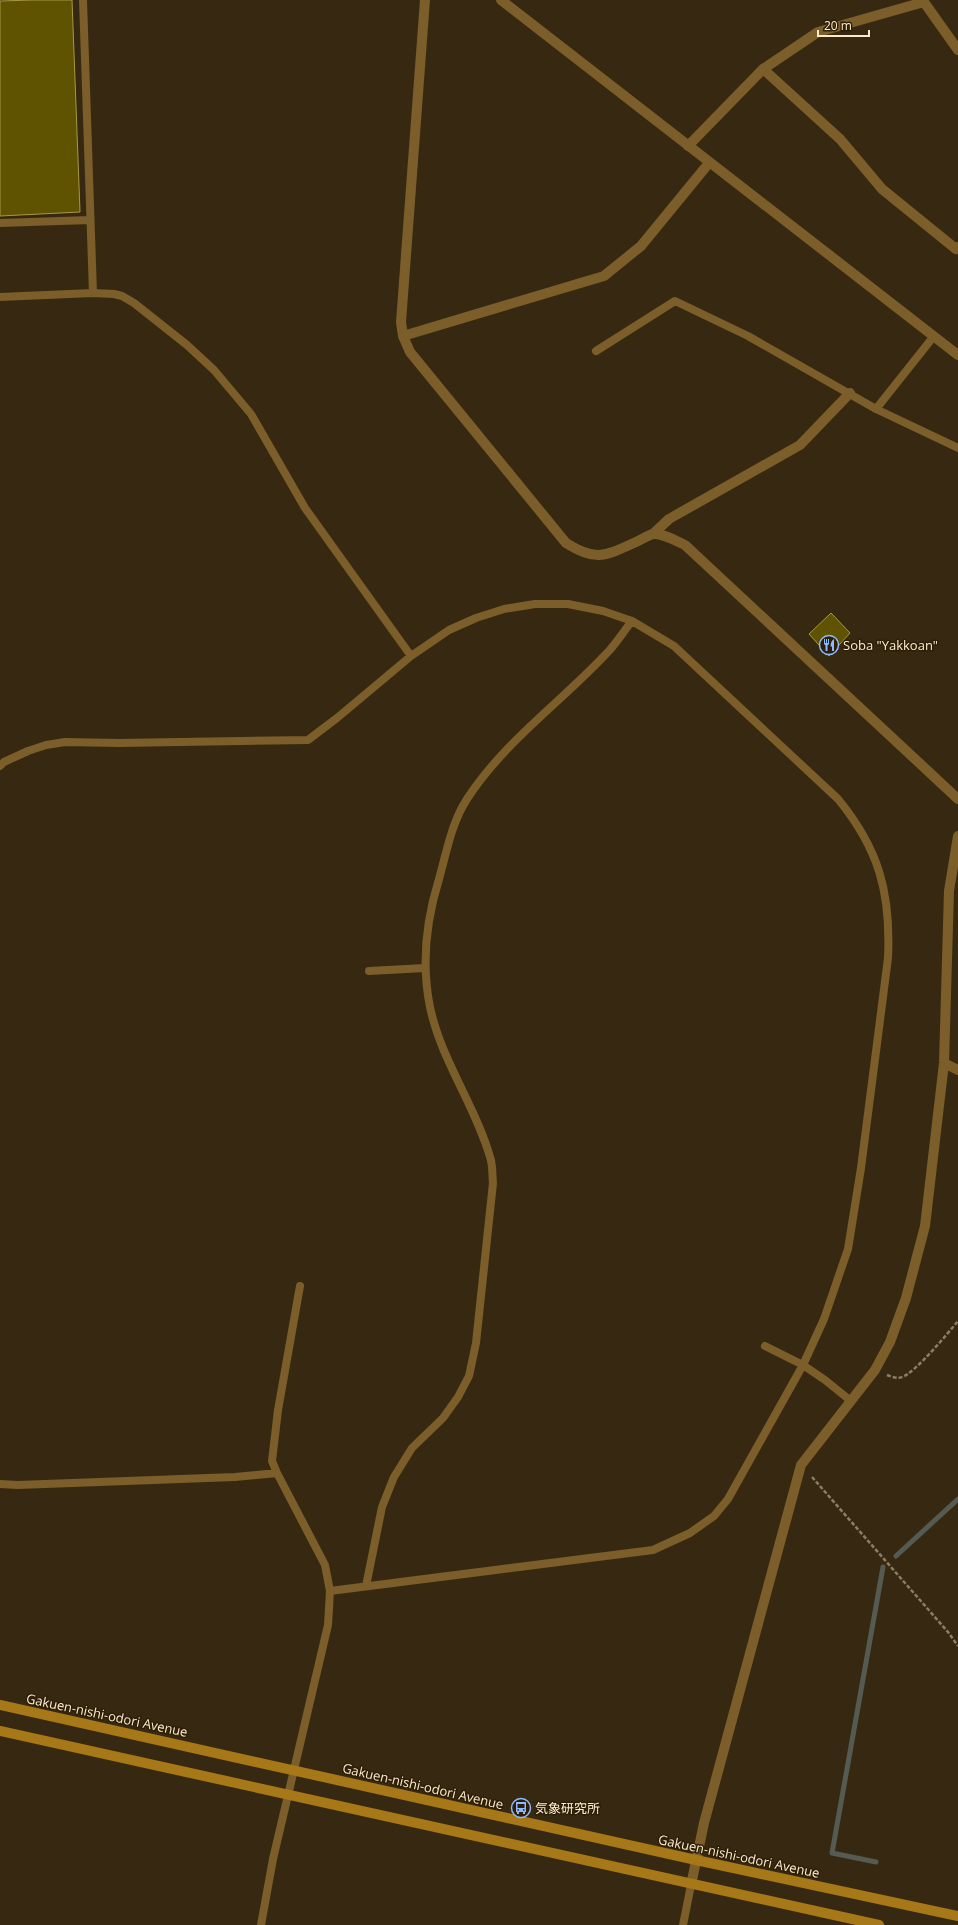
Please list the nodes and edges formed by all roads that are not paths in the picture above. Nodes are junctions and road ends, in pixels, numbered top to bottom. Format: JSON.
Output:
{"nodes":[{"id":1,"x":83,"y":0,"type":"edge"},
{"id":2,"x":425,"y":0,"type":"edge"},
{"id":3,"x":501,"y":0,"type":"edge"},
{"id":4,"x":924,"y":1,"type":"edge"},
{"id":5,"x":958,"y":50,"type":"edge"},
{"id":6,"x":763,"y":69,"type":"junction"},
{"id":7,"x":688,"y":146,"type":"junction"},
{"id":8,"x":709,"y":163,"type":"junction"},
{"id":9,"x":90,"y":220,"type":"junction"},
{"id":10,"x":0,"y":223,"type":"edge"},
{"id":11,"x":958,"y":247,"type":"edge"},
{"id":12,"x":93,"y":293,"type":"junction"},
{"id":13,"x":0,"y":297,"type":"edge"},
{"id":14,"x":403,"y":336,"type":"junction"},
{"id":15,"x":934,"y":336,"type":"junction"},
{"id":16,"x":596,"y":351,"type":"dead end"},
{"id":17,"x":958,"y":355,"type":"edge"},
{"id":18,"x":850,"y":393,"type":"junction"},
{"id":19,"x":876,"y":408,"type":"junction"},
{"id":20,"x":958,"y":448,"type":"edge"},
{"id":21,"x":653,"y":534,"type":"junction"},
{"id":22,"x":632,"y":621,"type":"junction"},
{"id":23,"x":411,"y":656,"type":"junction"},
{"id":24,"x":0,"y":766,"type":"edge"},
{"id":25,"x":958,"y":799,"type":"edge"},
{"id":26,"x":958,"y":836,"type":"edge"},
{"id":27,"x":425,"y":968,"type":"junction"},
{"id":28,"x":369,"y":971,"type":"dead end"},
{"id":29,"x":944,"y":1063,"type":"junction"},
{"id":30,"x":958,"y":1070,"type":"edge"},
{"id":31,"x":300,"y":1286,"type":"dead end"},
{"id":32,"x":765,"y":1346,"type":"dead end"},
{"id":33,"x":803,"y":1365,"type":"junction"},
{"id":34,"x":851,"y":1401,"type":"junction"},
{"id":35,"x":277,"y":1473,"type":"junction"},
{"id":36,"x":0,"y":1484,"type":"edge"},
{"id":37,"x":366,"y":1586,"type":"junction"},
{"id":38,"x":330,"y":1591,"type":"junction"},
{"id":39,"x":0,"y":1705,"type":"edge"},
{"id":40,"x":0,"y":1731,"type":"edge"},
{"id":41,"x":294,"y":1770,"type":"junction"},
{"id":42,"x":288,"y":1794,"type":"junction"},
{"id":43,"x":696,"y":1860,"type":"junction"},
{"id":44,"x":691,"y":1885,"type":"junction"},
{"id":45,"x":958,"y":1916,"type":"edge"},
{"id":46,"x":261,"y":1925,"type":"edge"},
{"id":47,"x":683,"y":1925,"type":"edge"},
{"id":48,"x":879,"y":1925,"type":"edge"}],
"edges":[{"from":1,"to":9,"type":"lane"},
{"from":2,"to":14,"type":"street"},
{"from":3,"to":7,"type":"street"},
{"from":4,"to":5,"type":"street"},
{"from":4,"to":6,"type":"street"},
{"from":6,"to":7,"type":"street"},
{"from":6,"to":11,"type":"street"},
{"from":7,"to":8,"type":"street"},
{"from":8,"to":14,"type":"street"},
{"from":8,"to":15,"type":"street"},
{"from":9,"to":10,"type":"lane"},
{"from":9,"to":12,"type":"lane"},
{"from":12,"to":13,"type":"lane"},
{"from":12,"to":23,"type":"lane"},
{"from":14,"to":21,"type":"street"},
{"from":15,"to":17,"type":"street"},
{"from":15,"to":19,"type":"lane"},
{"from":16,"to":18,"type":"lane"},
{"from":18,"to":19,"type":"lane"},
{"from":18,"to":21,"type":"street"},
{"from":19,"to":20,"type":"lane"},
{"from":21,"to":25,"type":"street"},
{"from":22,"to":23,"type":"lane"},
{"from":22,"to":27,"type":"lane"},
{"from":22,"to":33,"type":"lane"},
{"from":23,"to":24,"type":"lane"},
{"from":26,"to":29,"type":"street"},
{"from":27,"to":28,"type":"lane"},
{"from":27,"to":37,"type":"lane"},
{"from":29,"to":30,"type":"street"},
{"from":29,"to":34,"type":"street"},
{"from":31,"to":35,"type":"lane"},
{"from":32,"to":33,"type":"lane"},
{"from":33,"to":34,"type":"lane"},
{"from":33,"to":37,"type":"lane"},
{"from":34,"to":43,"type":"street"},
{"from":35,"to":36,"type":"lane"},
{"from":35,"to":38,"type":"lane"},
{"from":37,"to":38,"type":"lane"},
{"from":38,"to":41,"type":"lane"},
{"from":39,"to":41,"type":"main road","name":"Gakuen-nishi-odori Avenue"},
{"from":40,"to":42,"type":"main road"},
{"from":41,"to":42,"type":"lane"},
{"from":41,"to":43,"type":"main road","name":"Gakuen-nishi-odori Avenue"},
{"from":42,"to":44,"type":"main road"},
{"from":42,"to":46,"type":"lane"},
{"from":43,"to":44,"type":"street"},
{"from":43,"to":45,"type":"main road","name":"Gakuen-nishi-odori Avenue"},
{"from":44,"to":47,"type":"lane"},
{"from":44,"to":48,"type":"main road"}]}
